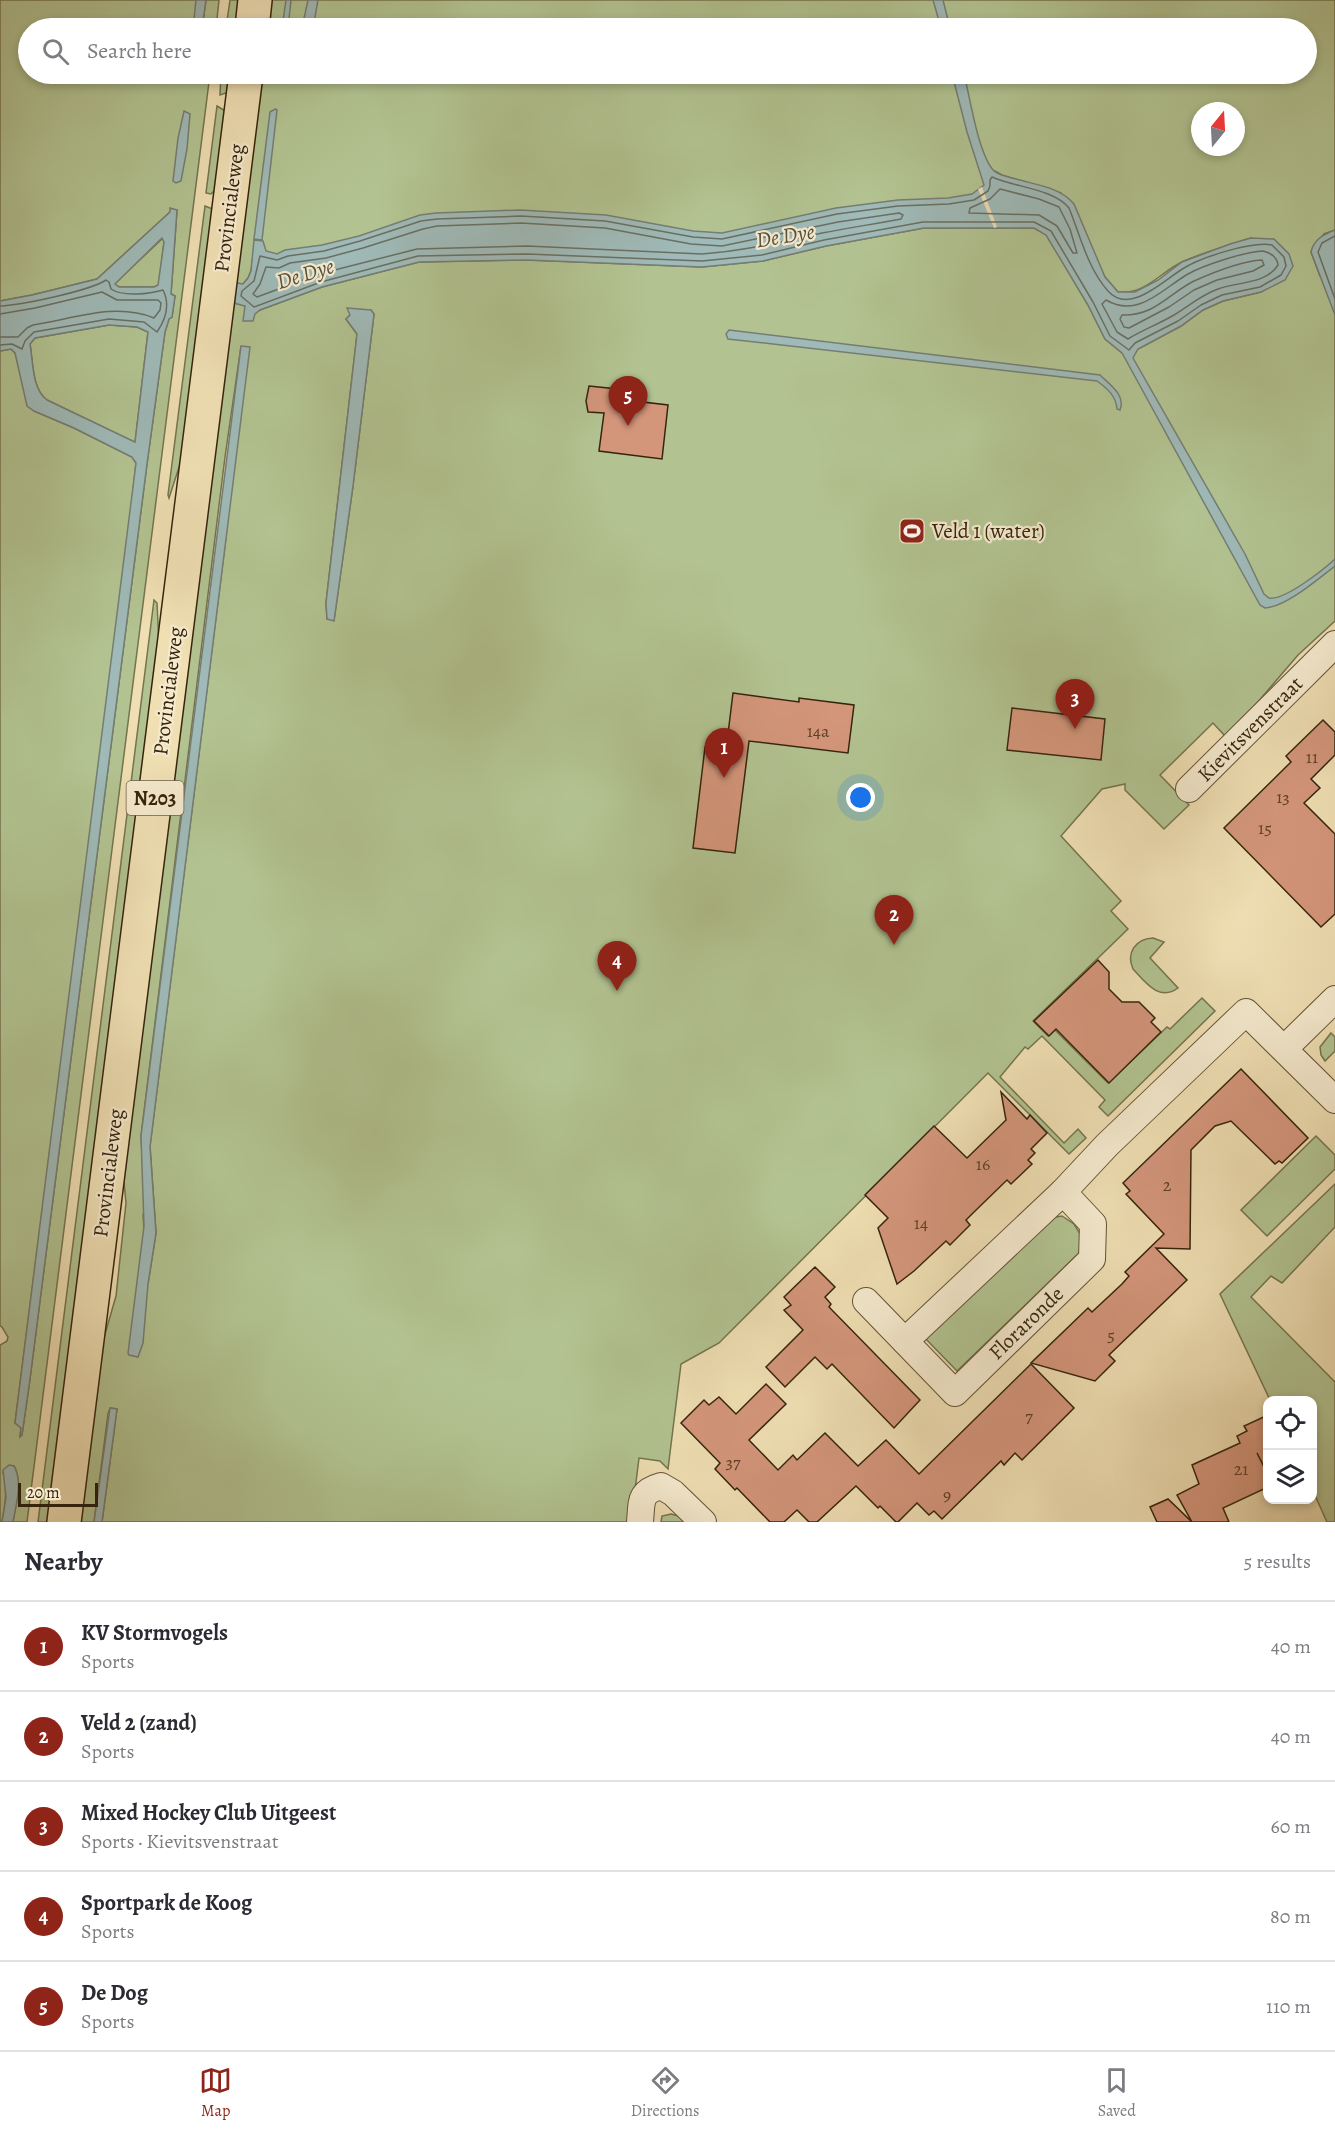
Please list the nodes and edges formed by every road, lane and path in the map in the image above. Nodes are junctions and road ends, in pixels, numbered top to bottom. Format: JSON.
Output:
{"nodes":[{"id":1,"x":255,"y":0,"type":"edge"},
{"id":2,"x":253,"y":18,"type":"edge"},
{"id":3,"x":245,"y":84,"type":"edge"},
{"id":4,"x":1335,"y":644,"type":"edge"},
{"id":5,"x":1190,"y":789,"type":"dead end"},
{"id":6,"x":1335,"y":999,"type":"edge"},
{"id":7,"x":1284,"y":1049,"type":"junction"},
{"id":8,"x":1335,"y":1100,"type":"edge"},
{"id":9,"x":1063,"y":1192,"type":"junction"},
{"id":10,"x":866,"y":1301,"type":"dead end"},
{"id":11,"x":905,"y":1341,"type":"junction"},
{"id":12,"x":64,"y":1522,"type":"edge"},
{"id":13,"x":640,"y":1522,"type":"edge"},
{"id":14,"x":704,"y":1522,"type":"edge"}],
"edges":[{"from":1,"to":2,"type":"main road"},
{"from":3,"to":12,"type":"main road","name":"Provincialeweg","number":"N203"},
{"from":4,"to":5,"type":"street","name":"Kievitsvenstraat"},
{"from":6,"to":7,"type":"street"},
{"from":7,"to":8,"type":"street"},
{"from":7,"to":9,"type":"street"},
{"from":9,"to":11,"type":"street"},
{"from":9,"to":11,"type":"street","name":"Floraronde"},
{"from":10,"to":11,"type":"street","name":"Floraronde"},
{"from":13,"to":14,"type":"street"}]}
